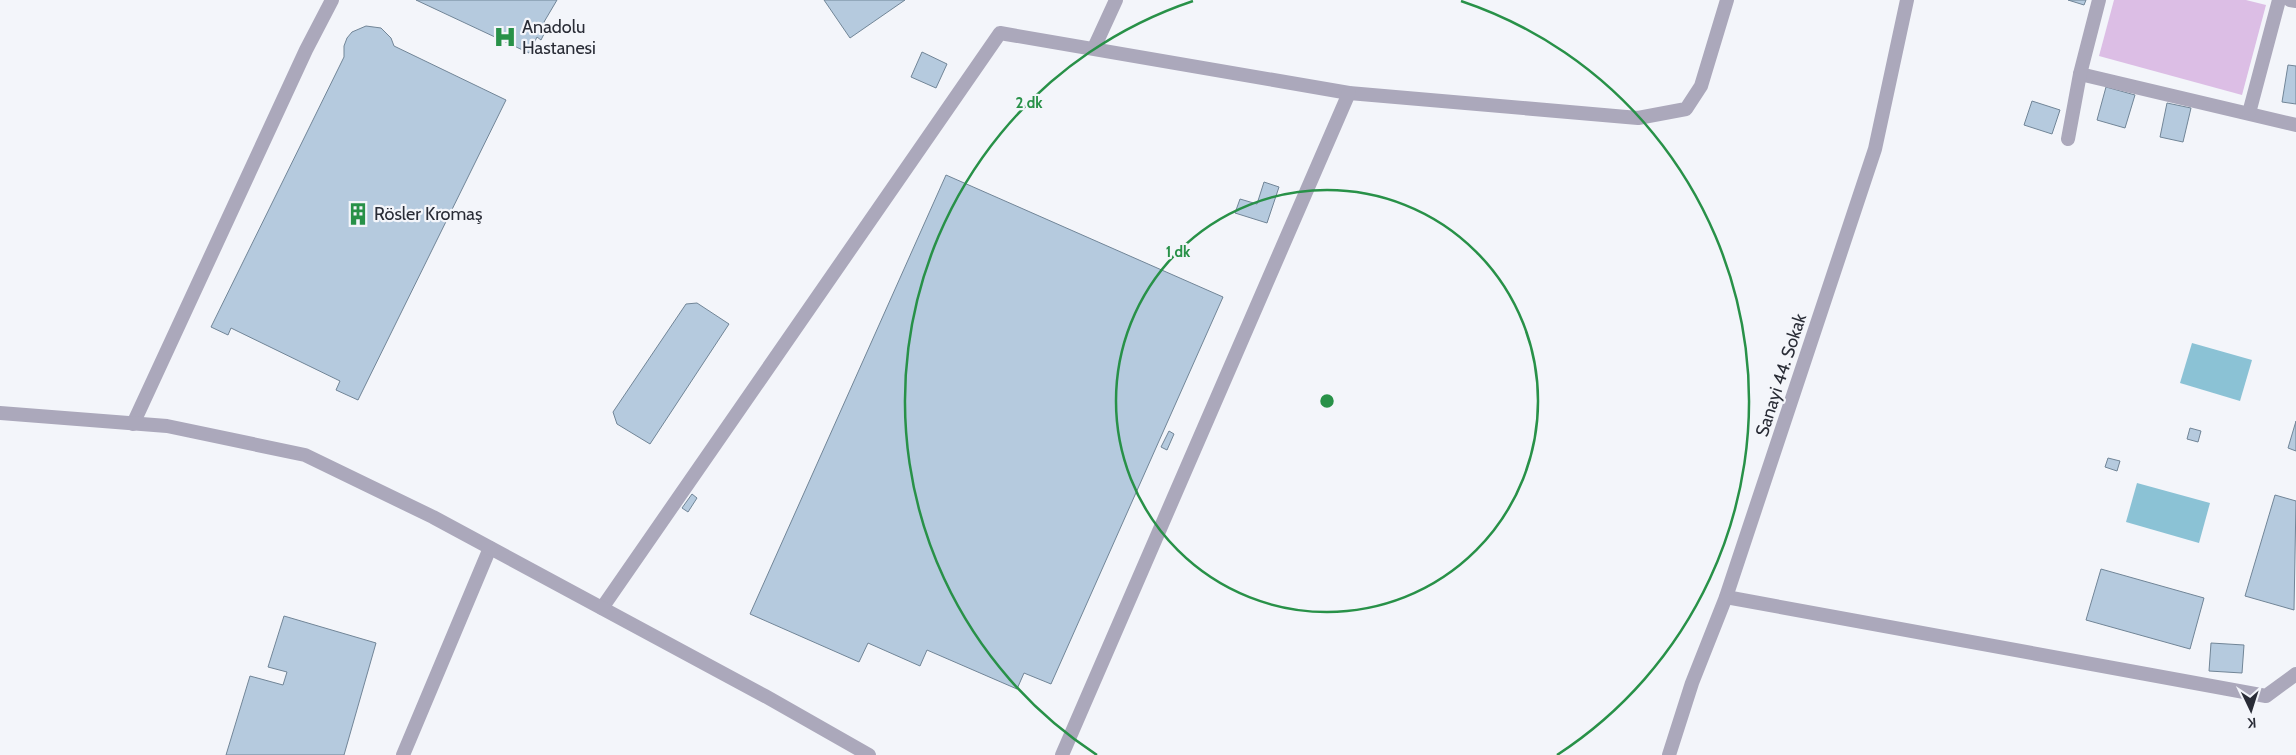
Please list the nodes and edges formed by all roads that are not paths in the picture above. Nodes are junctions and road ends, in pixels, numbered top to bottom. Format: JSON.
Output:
{"nodes":[{"id":1,"x":332,"y":0,"type":"edge"},
{"id":2,"x":1116,"y":0,"type":"edge"},
{"id":3,"x":1726,"y":0,"type":"edge"},
{"id":4,"x":1907,"y":0,"type":"edge"},
{"id":5,"x":2098,"y":0,"type":"edge"},
{"id":6,"x":2279,"y":0,"type":"edge"},
{"id":7,"x":2290,"y":0,"type":"edge"},
{"id":8,"x":2296,"y":1,"type":"edge"},
{"id":9,"x":1094,"y":48,"type":"junction"},
{"id":10,"x":2080,"y":74,"type":"junction"},
{"id":11,"x":1348,"y":93,"type":"junction"},
{"id":12,"x":2249,"y":113,"type":"junction"},
{"id":13,"x":2296,"y":125,"type":"edge"},
{"id":14,"x":2068,"y":139,"type":"dead end"},
{"id":15,"x":0,"y":413,"type":"edge"},
{"id":16,"x":133,"y":424,"type":"junction"},
{"id":17,"x":490,"y":548,"type":"junction"},
{"id":18,"x":1726,"y":597,"type":"junction"},
{"id":19,"x":602,"y":608,"type":"junction"},
{"id":20,"x":2296,"y":674,"type":"edge"},
{"id":21,"x":403,"y":755,"type":"edge"},
{"id":22,"x":869,"y":755,"type":"edge"},
{"id":23,"x":1062,"y":755,"type":"edge"},
{"id":24,"x":1669,"y":755,"type":"edge"}],
"edges":[{"from":1,"to":16,"type":"street"},
{"from":2,"to":9,"type":"street"},
{"from":3,"to":11,"type":"street"},
{"from":4,"to":18,"type":"street","name":"Sanayi 44. Sokak"},
{"from":5,"to":10,"type":"street"},
{"from":6,"to":12,"type":"street"},
{"from":7,"to":8,"type":"street"},
{"from":9,"to":11,"type":"street"},
{"from":9,"to":19,"type":"street"},
{"from":10,"to":12,"type":"street"},
{"from":10,"to":14,"type":"street"},
{"from":11,"to":23,"type":"street"},
{"from":12,"to":13,"type":"street"},
{"from":15,"to":16,"type":"street"},
{"from":16,"to":17,"type":"street"},
{"from":17,"to":19,"type":"street"},
{"from":17,"to":21,"type":"street"},
{"from":18,"to":20,"type":"street"},
{"from":18,"to":24,"type":"street","name":"Sanayi 44. Sokak"},
{"from":19,"to":22,"type":"street"}]}
